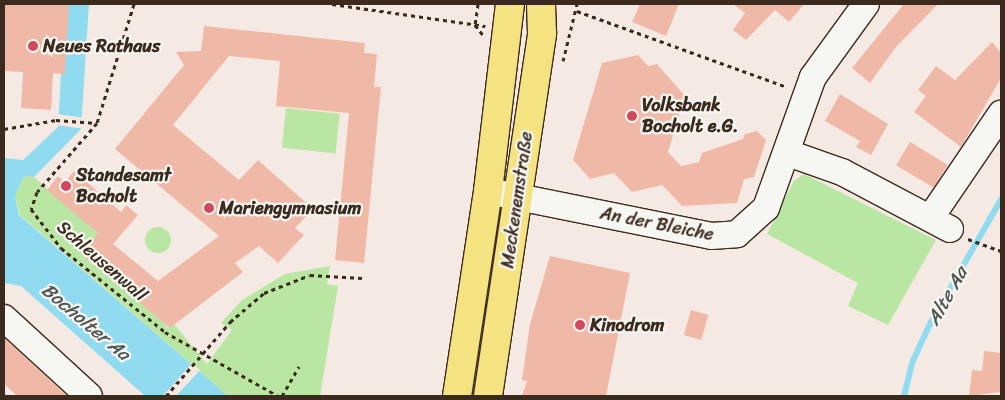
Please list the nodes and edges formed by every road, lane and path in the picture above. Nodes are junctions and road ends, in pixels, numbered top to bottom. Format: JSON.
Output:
{"nodes":[{"id":1,"x":134,"y":4,"type":"edge"},
{"id":2,"x":332,"y":4,"type":"edge"},
{"id":3,"x":478,"y":4,"type":"edge"},
{"id":4,"x":510,"y":4,"type":"edge"},
{"id":5,"x":542,"y":4,"type":"edge"},
{"id":6,"x":577,"y":4,"type":"edge"},
{"id":7,"x":866,"y":4,"type":"edge"},
{"id":8,"x":577,"y":11,"type":"junction"},
{"id":9,"x":570,"y":34,"type":"dead end"},
{"id":10,"x":806,"y":94,"type":"junction"},
{"id":11,"x":1001,"y":114,"type":"edge"},
{"id":12,"x":97,"y":123,"type":"junction"},
{"id":13,"x":4,"y":129,"type":"edge"},
{"id":14,"x":788,"y":153,"type":"junction"},
{"id":15,"x":488,"y":191,"type":"junction"},
{"id":16,"x":519,"y":197,"type":"junction"},
{"id":17,"x":947,"y":227,"type":"junction"},
{"id":18,"x":1001,"y":251,"type":"edge"},
{"id":19,"x":362,"y":278,"type":"dead end"},
{"id":20,"x":4,"y":318,"type":"edge"},
{"id":21,"x":203,"y":356,"type":"junction"},
{"id":22,"x":299,"y":366,"type":"dead end"},
{"id":23,"x":88,"y":396,"type":"edge"},
{"id":24,"x":166,"y":396,"type":"edge"},
{"id":25,"x":278,"y":396,"type":"edge"},
{"id":26,"x":282,"y":396,"type":"edge"},
{"id":27,"x":457,"y":396,"type":"edge"},
{"id":28,"x":488,"y":396,"type":"edge"}],
"edges":[{"from":1,"to":12,"type":"path"},
{"from":2,"to":3,"type":"path"},
{"from":4,"to":15,"type":"main road","name":"Meckenemstraße"},
{"from":5,"to":16,"type":"main road","name":"Meckenemstraße"},
{"from":6,"to":8,"type":"path"},
{"from":7,"to":10,"type":"street","name":"An der Bleiche"},
{"from":8,"to":9,"type":"path"},
{"from":8,"to":10,"type":"path"},
{"from":10,"to":14,"type":"street","name":"An der Bleiche"},
{"from":11,"to":17,"type":"street"},
{"from":12,"to":13,"type":"path"},
{"from":12,"to":21,"type":"path","name":"Schleusenwall"},
{"from":14,"to":16,"type":"street","name":"An der Bleiche"},
{"from":14,"to":17,"type":"street"},
{"from":15,"to":16,"type":"street","name":"An der Bleiche"},
{"from":15,"to":27,"type":"main road","name":"Meckenemstraße"},
{"from":16,"to":28,"type":"main road","name":"Meckenemstraße"},
{"from":17,"to":18,"type":"path"},
{"from":19,"to":21,"type":"path"},
{"from":20,"to":23,"type":"street"},
{"from":21,"to":24,"type":"path"},
{"from":21,"to":25,"type":"path"},
{"from":22,"to":26,"type":"path"}]}
